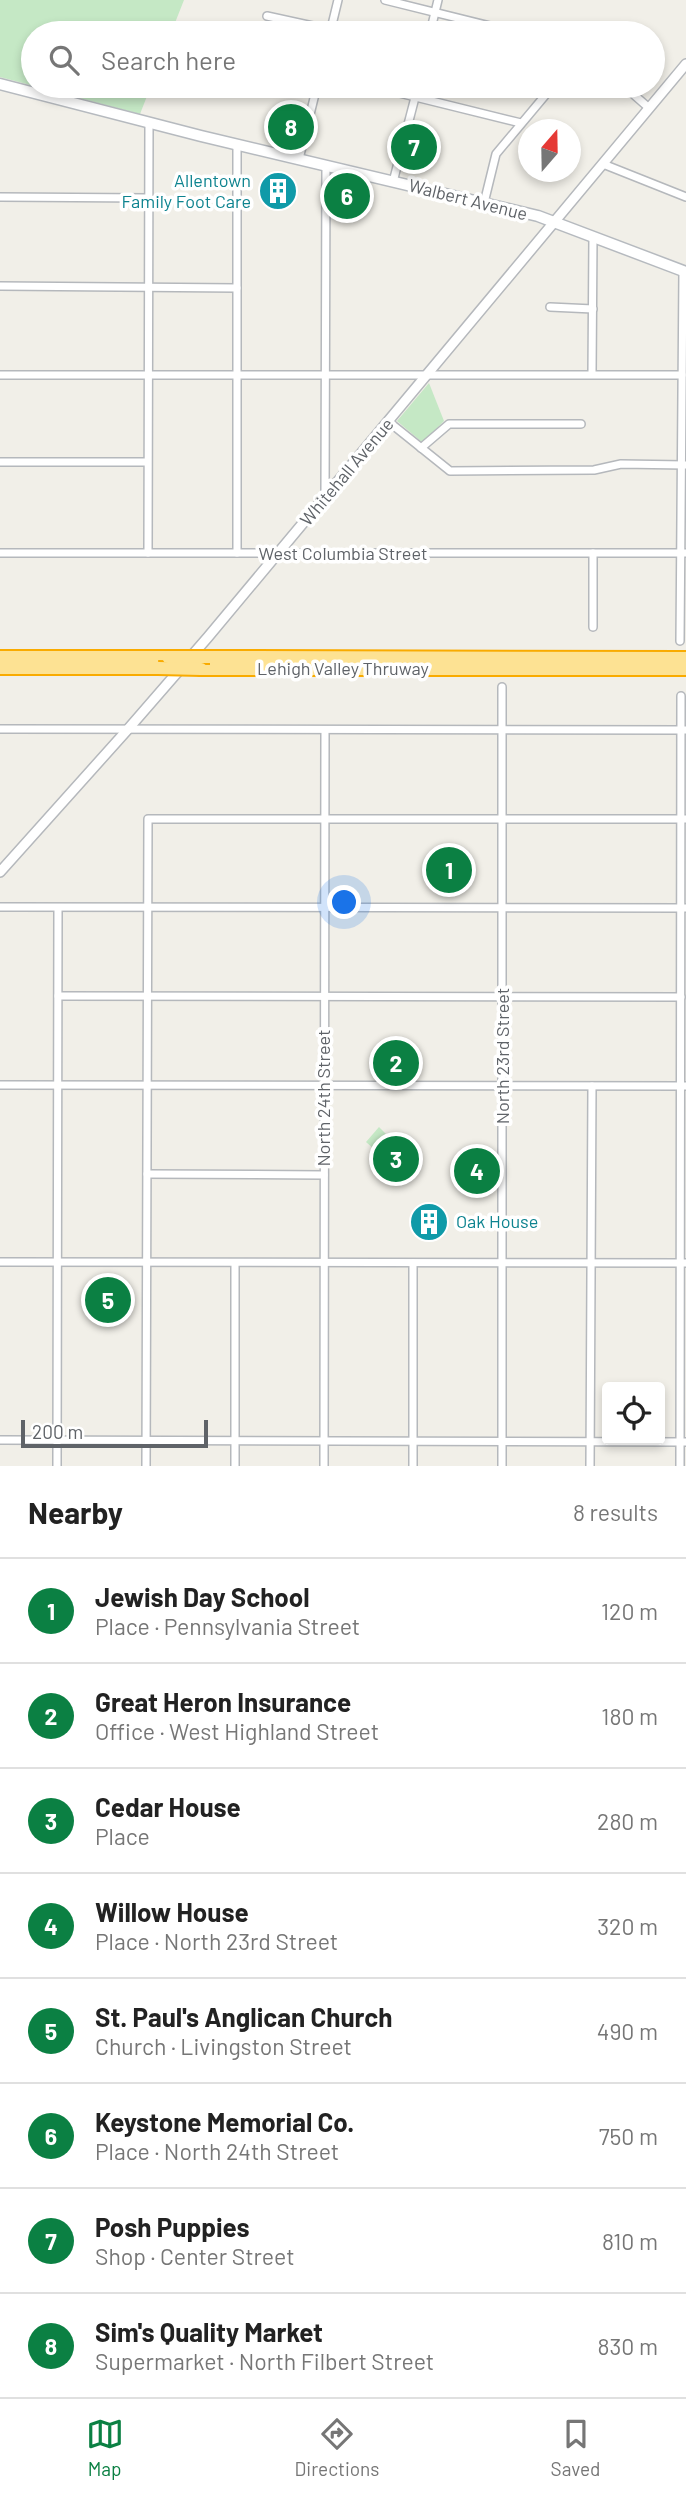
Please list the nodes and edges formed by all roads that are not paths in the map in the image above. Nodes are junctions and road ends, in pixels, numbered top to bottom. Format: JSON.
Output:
{"nodes":[{"id":1,"x":338,"y":0,"type":"edge"},
{"id":2,"x":385,"y":0,"type":"edge"},
{"id":3,"x":438,"y":0,"type":"edge"},
{"id":4,"x":435,"y":13,"type":"junction"},
{"id":5,"x":267,"y":16,"type":"dead end"},
{"id":6,"x":287,"y":21,"type":"edge"},
{"id":7,"x":333,"y":21,"type":"edge"},
{"id":8,"x":433,"y":21,"type":"edge"},
{"id":9,"x":468,"y":21,"type":"edge"},
{"id":10,"x":686,"y":64,"type":"edge"},
{"id":11,"x":0,"y":84,"type":"edge"},
{"id":12,"x":21,"y":89,"type":"edge"},
{"id":13,"x":665,"y":89,"type":"edge"},
{"id":14,"x":55,"y":98,"type":"edge"},
{"id":15,"x":314,"y":98,"type":"edge"},
{"id":16,"x":414,"y":98,"type":"edge"},
{"id":17,"x":423,"y":98,"type":"edge"},
{"id":18,"x":543,"y":98,"type":"edge"},
{"id":19,"x":638,"y":98,"type":"edge"},
{"id":20,"x":657,"y":98,"type":"edge"},
{"id":21,"x":649,"y":108,"type":"junction"},
{"id":22,"x":524,"y":119,"type":"edge"},
{"id":23,"x":149,"y":122,"type":"junction"},
{"id":24,"x":518,"y":122,"type":"edge"},
{"id":25,"x":518,"y":127,"type":"edge"},
{"id":26,"x":237,"y":144,"type":"junction"},
{"id":27,"x":299,"y":159,"type":"junction"},
{"id":28,"x":603,"y":164,"type":"junction"},
{"id":29,"x":326,"y":165,"type":"junction"},
{"id":30,"x":393,"y":181,"type":"junction"},
{"id":31,"x":0,"y":197,"type":"edge"},
{"id":32,"x":686,"y":197,"type":"edge"},
{"id":33,"x":148,"y":198,"type":"junction"},
{"id":34,"x":484,"y":203,"type":"junction"},
{"id":35,"x":555,"y":222,"type":"junction"},
{"id":36,"x":593,"y":237,"type":"junction"},
{"id":37,"x":685,"y":272,"type":"edge"},
{"id":38,"x":0,"y":286,"type":"edge"},
{"id":39,"x":148,"y":286,"type":"junction"},
{"id":40,"x":237,"y":288,"type":"junction"},
{"id":41,"x":550,"y":307,"type":"dead end"},
{"id":42,"x":593,"y":309,"type":"junction"},
{"id":43,"x":592,"y":374,"type":"junction"},
{"id":44,"x":0,"y":375,"type":"edge"},
{"id":45,"x":237,"y":375,"type":"junction"},
{"id":46,"x":324,"y":375,"type":"junction"},
{"id":47,"x":429,"y":375,"type":"junction"},
{"id":48,"x":682,"y":375,"type":"junction"},
{"id":49,"x":149,"y":376,"type":"junction"},
{"id":50,"x":389,"y":422,"type":"junction"},
{"id":51,"x":581,"y":424,"type":"dead end"},
{"id":52,"x":421,"y":448,"type":"junction"},
{"id":53,"x":0,"y":462,"type":"edge"},
{"id":54,"x":147,"y":462,"type":"junction"},
{"id":55,"x":684,"y":465,"type":"edge"},
{"id":56,"x":325,"y":498,"type":"junction"},
{"id":57,"x":0,"y":553,"type":"edge"},
{"id":58,"x":148,"y":553,"type":"junction"},
{"id":59,"x":237,"y":553,"type":"junction"},
{"id":60,"x":684,"y":553,"type":"edge"},
{"id":61,"x":278,"y":554,"type":"junction"},
{"id":62,"x":593,"y":554,"type":"junction"},
{"id":63,"x":593,"y":627,"type":"dead end"},
{"id":64,"x":680,"y":641,"type":"dead end"},
{"id":65,"x":0,"y":657,"type":"edge"},
{"id":66,"x":686,"y":658,"type":"edge"},
{"id":67,"x":0,"y":668,"type":"edge"},
{"id":68,"x":686,"y":669,"type":"edge"},
{"id":69,"x":502,"y":687,"type":"dead end"},
{"id":70,"x":681,"y":696,"type":"dead end"},
{"id":71,"x":0,"y":729,"type":"edge"},
{"id":72,"x":129,"y":729,"type":"junction"},
{"id":73,"x":325,"y":730,"type":"junction"},
{"id":74,"x":503,"y":730,"type":"junction"},
{"id":75,"x":684,"y":730,"type":"edge"},
{"id":76,"x":325,"y":819,"type":"junction"},
{"id":77,"x":503,"y":819,"type":"junction"},
{"id":78,"x":683,"y":819,"type":"edge"},
{"id":79,"x":0,"y":872,"type":"edge"},
{"id":80,"x":0,"y":907,"type":"edge"},
{"id":81,"x":58,"y":908,"type":"junction"},
{"id":82,"x":147,"y":908,"type":"junction"},
{"id":83,"x":325,"y":908,"type":"junction"},
{"id":84,"x":503,"y":908,"type":"junction"},
{"id":85,"x":683,"y":908,"type":"edge"},
{"id":86,"x":58,"y":996,"type":"junction"},
{"id":87,"x":146,"y":996,"type":"junction"},
{"id":88,"x":325,"y":996,"type":"junction"},
{"id":89,"x":503,"y":997,"type":"junction"},
{"id":90,"x":681,"y":997,"type":"junction"},
{"id":91,"x":0,"y":1085,"type":"edge"},
{"id":92,"x":58,"y":1085,"type":"junction"},
{"id":93,"x":147,"y":1085,"type":"junction"},
{"id":94,"x":324,"y":1086,"type":"junction"},
{"id":95,"x":502,"y":1086,"type":"junction"},
{"id":96,"x":592,"y":1086,"type":"junction"},
{"id":97,"x":683,"y":1086,"type":"edge"},
{"id":98,"x":146,"y":1174,"type":"junction"},
{"id":99,"x":324,"y":1175,"type":"junction"},
{"id":100,"x":0,"y":1262,"type":"edge"},
{"id":101,"x":57,"y":1262,"type":"junction"},
{"id":102,"x":146,"y":1263,"type":"junction"},
{"id":103,"x":235,"y":1263,"type":"junction"},
{"id":104,"x":324,"y":1263,"type":"junction"},
{"id":105,"x":413,"y":1263,"type":"junction"},
{"id":106,"x":683,"y":1263,"type":"edge"},
{"id":107,"x":502,"y":1264,"type":"junction"},
{"id":108,"x":590,"y":1264,"type":"junction"},
{"id":109,"x":0,"y":1440,"type":"edge"},
{"id":110,"x":58,"y":1440,"type":"junction"},
{"id":111,"x":235,"y":1440,"type":"junction"},
{"id":112,"x":146,"y":1441,"type":"junction"},
{"id":113,"x":324,"y":1441,"type":"junction"},
{"id":114,"x":413,"y":1441,"type":"junction"},
{"id":115,"x":502,"y":1441,"type":"junction"},
{"id":116,"x":590,"y":1442,"type":"junction"},
{"id":117,"x":683,"y":1442,"type":"edge"},
{"id":118,"x":57,"y":1466,"type":"edge"},
{"id":119,"x":146,"y":1466,"type":"edge"},
{"id":120,"x":235,"y":1466,"type":"edge"},
{"id":121,"x":324,"y":1466,"type":"edge"},
{"id":122,"x":413,"y":1466,"type":"edge"},
{"id":123,"x":502,"y":1466,"type":"edge"},
{"id":124,"x":590,"y":1466,"type":"edge"},
{"id":125,"x":680,"y":1466,"type":"edge"}],
"edges":[{"from":1,"to":7,"type":"street"},
{"from":2,"to":4,"type":"street"},
{"from":3,"to":4,"type":"street"},
{"from":4,"to":8,"type":"street"},
{"from":4,"to":9,"type":"street"},
{"from":5,"to":6,"type":"street"},
{"from":10,"to":13,"type":"street","name":"Whitehall Avenue"},
{"from":11,"to":12,"type":"main road","name":"Walbert Avenue"},
{"from":14,"to":23,"type":"main road","name":"Walbert Avenue"},
{"from":15,"to":27,"type":"street"},
{"from":16,"to":30,"type":"street"},
{"from":17,"to":24,"type":"street"},
{"from":18,"to":22,"type":"street"},
{"from":19,"to":21,"type":"street"},
{"from":20,"to":21,"type":"street","name":"Whitehall Avenue"},
{"from":21,"to":28,"type":"street","name":"Whitehall Avenue"},
{"from":23,"to":26,"type":"main road","name":"Walbert Avenue"},
{"from":23,"to":33,"type":"street"},
{"from":25,"to":34,"type":"street"},
{"from":26,"to":27,"type":"main road","name":"Walbert Avenue"},
{"from":26,"to":40,"type":"street"},
{"from":27,"to":29,"type":"main road","name":"Walbert Avenue"},
{"from":28,"to":32,"type":"street"},
{"from":28,"to":35,"type":"street","name":"Whitehall Avenue"},
{"from":29,"to":30,"type":"main road","name":"Walbert Avenue"},
{"from":29,"to":46,"type":"street"},
{"from":30,"to":34,"type":"main road","name":"Walbert Avenue"},
{"from":31,"to":33,"type":"street"},
{"from":33,"to":39,"type":"street"},
{"from":34,"to":35,"type":"main road","name":"Walbert Avenue"},
{"from":35,"to":36,"type":"main road","name":"Walbert Avenue"},
{"from":35,"to":47,"type":"street","name":"Whitehall Avenue"},
{"from":36,"to":37,"type":"main road","name":"Walbert Avenue"},
{"from":36,"to":42,"type":"street"},
{"from":37,"to":48,"type":"street"},
{"from":38,"to":39,"type":"street"},
{"from":39,"to":40,"type":"street"},
{"from":39,"to":49,"type":"street"},
{"from":40,"to":45,"type":"street"},
{"from":41,"to":42,"type":"street"},
{"from":42,"to":43,"type":"street"},
{"from":43,"to":47,"type":"street"},
{"from":43,"to":48,"type":"street"},
{"from":44,"to":49,"type":"street"},
{"from":45,"to":46,"type":"street"},
{"from":45,"to":49,"type":"street"},
{"from":45,"to":59,"type":"street"},
{"from":46,"to":47,"type":"street"},
{"from":46,"to":56,"type":"street"},
{"from":47,"to":50,"type":"street","name":"Whitehall Avenue"},
{"from":48,"to":55,"type":"street"},
{"from":49,"to":54,"type":"street"},
{"from":50,"to":52,"type":"street"},
{"from":50,"to":56,"type":"street","name":"Whitehall Avenue"},
{"from":51,"to":52,"type":"street"},
{"from":52,"to":55,"type":"street"},
{"from":53,"to":54,"type":"street"},
{"from":54,"to":58,"type":"street"},
{"from":55,"to":60,"type":"street"},
{"from":56,"to":61,"type":"street","name":"Whitehall Avenue"},
{"from":57,"to":58,"type":"street","name":"West Columbia Street"},
{"from":58,"to":59,"type":"street","name":"West Columbia Street"},
{"from":59,"to":61,"type":"street","name":"West Columbia Street"},
{"from":60,"to":62,"type":"street","name":"West Columbia Street"},
{"from":60,"to":64,"type":"street"},
{"from":61,"to":62,"type":"street","name":"West Columbia Street"},
{"from":61,"to":72,"type":"street","name":"Whitehall Avenue"},
{"from":62,"to":63,"type":"street"},
{"from":65,"to":66,"type":"highway","name":"Lehigh Valley Thruway","bridge":true},
{"from":67,"to":68,"type":"highway","name":"Lehigh Valley Thruway","bridge":true},
{"from":69,"to":74,"type":"street","name":"North 23rd Street"},
{"from":70,"to":75,"type":"street"},
{"from":71,"to":72,"type":"street"},
{"from":72,"to":73,"type":"street"},
{"from":72,"to":79,"type":"street","name":"Whitehall Avenue"},
{"from":73,"to":74,"type":"street"},
{"from":73,"to":76,"type":"street","name":"North 24th Street"},
{"from":74,"to":75,"type":"street"},
{"from":74,"to":77,"type":"street","name":"North 23rd Street"},
{"from":75,"to":78,"type":"street"},
{"from":76,"to":77,"type":"street"},
{"from":76,"to":82,"type":"street"},
{"from":76,"to":83,"type":"street","name":"North 24th Street"},
{"from":77,"to":78,"type":"street"},
{"from":77,"to":84,"type":"street","name":"North 23rd Street"},
{"from":78,"to":85,"type":"street"},
{"from":80,"to":81,"type":"street"},
{"from":81,"to":82,"type":"street"},
{"from":81,"to":86,"type":"street"},
{"from":82,"to":83,"type":"street"},
{"from":82,"to":87,"type":"street"},
{"from":83,"to":84,"type":"street"},
{"from":83,"to":88,"type":"street","name":"North 24th Street"},
{"from":84,"to":85,"type":"street"},
{"from":84,"to":89,"type":"street","name":"North 23rd Street"},
{"from":85,"to":90,"type":"street"},
{"from":86,"to":87,"type":"street"},
{"from":86,"to":92,"type":"street"},
{"from":87,"to":88,"type":"street"},
{"from":87,"to":93,"type":"street"},
{"from":88,"to":89,"type":"street"},
{"from":88,"to":94,"type":"street","name":"North 24th Street"},
{"from":89,"to":90,"type":"street"},
{"from":89,"to":95,"type":"street","name":"North 23rd Street"},
{"from":90,"to":97,"type":"street"},
{"from":91,"to":92,"type":"street"},
{"from":92,"to":93,"type":"street"},
{"from":92,"to":101,"type":"street"},
{"from":93,"to":94,"type":"street"},
{"from":93,"to":98,"type":"street"},
{"from":94,"to":95,"type":"street"},
{"from":94,"to":99,"type":"street","name":"North 24th Street"},
{"from":95,"to":96,"type":"street"},
{"from":95,"to":107,"type":"street","name":"North 23rd Street"},
{"from":96,"to":97,"type":"street"},
{"from":96,"to":108,"type":"street"},
{"from":97,"to":106,"type":"street"},
{"from":98,"to":99,"type":"street"},
{"from":98,"to":102,"type":"street"},
{"from":99,"to":104,"type":"street","name":"North 24th Street"},
{"from":100,"to":101,"type":"street"},
{"from":101,"to":102,"type":"street"},
{"from":101,"to":110,"type":"street"},
{"from":102,"to":103,"type":"street"},
{"from":102,"to":112,"type":"street"},
{"from":103,"to":104,"type":"street"},
{"from":103,"to":111,"type":"street"},
{"from":104,"to":105,"type":"street"},
{"from":104,"to":113,"type":"street","name":"North 24th Street"},
{"from":105,"to":107,"type":"street"},
{"from":105,"to":114,"type":"street"},
{"from":106,"to":108,"type":"street"},
{"from":106,"to":117,"type":"street"},
{"from":107,"to":108,"type":"street"},
{"from":107,"to":115,"type":"street","name":"North 23rd Street"},
{"from":108,"to":116,"type":"street"},
{"from":109,"to":110,"type":"street"},
{"from":110,"to":112,"type":"street"},
{"from":110,"to":118,"type":"street"},
{"from":111,"to":112,"type":"street"},
{"from":111,"to":113,"type":"street"},
{"from":111,"to":120,"type":"street"},
{"from":112,"to":119,"type":"street"},
{"from":113,"to":114,"type":"street"},
{"from":113,"to":121,"type":"street","name":"North 24th Street"},
{"from":114,"to":115,"type":"street"},
{"from":114,"to":122,"type":"street"},
{"from":115,"to":116,"type":"street"},
{"from":115,"to":123,"type":"street","name":"North 23rd Street"},
{"from":116,"to":117,"type":"street"},
{"from":116,"to":124,"type":"street"},
{"from":117,"to":125,"type":"street"}]}
